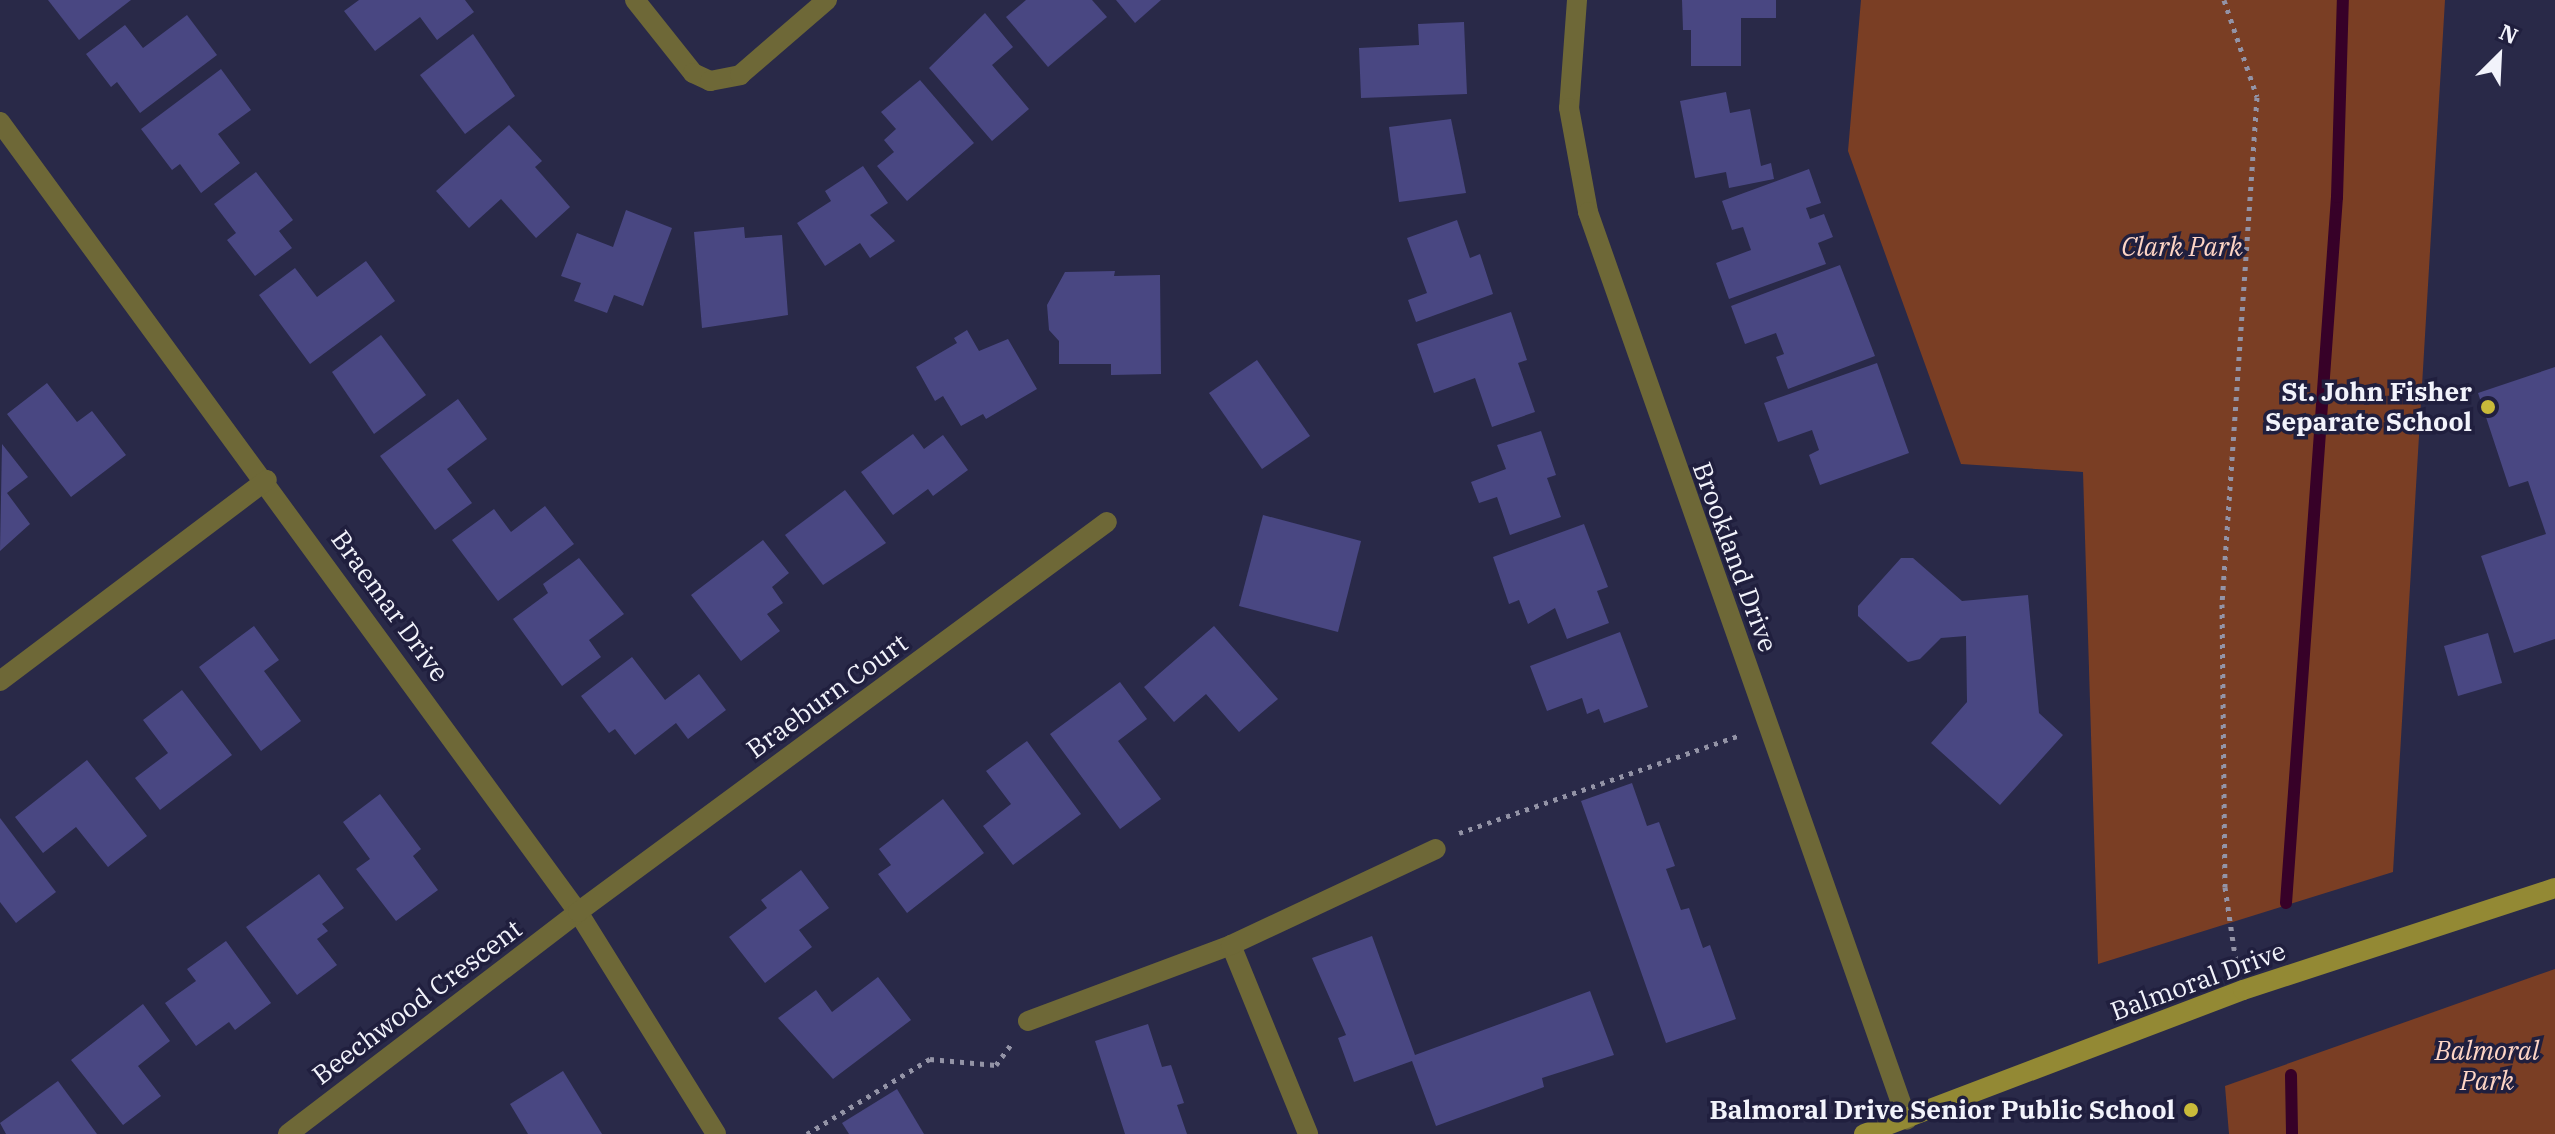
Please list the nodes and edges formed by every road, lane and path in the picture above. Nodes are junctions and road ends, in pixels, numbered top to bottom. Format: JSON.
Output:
{"nodes":[{"id":1,"x":635,"y":0,"type":"edge"},
{"id":2,"x":827,"y":0,"type":"edge"},
{"id":3,"x":1577,"y":0,"type":"edge"},
{"id":4,"x":2224,"y":0,"type":"edge"},
{"id":5,"x":0,"y":122,"type":"edge"},
{"id":6,"x":267,"y":480,"type":"junction"},
{"id":7,"x":1107,"y":522,"type":"dead end"},
{"id":8,"x":0,"y":681,"type":"edge"},
{"id":9,"x":1768,"y":725,"type":"junction"},
{"id":10,"x":1436,"y":849,"type":"joint"},
{"id":11,"x":2555,"y":888,"type":"edge"},
{"id":12,"x":578,"y":912,"type":"junction"},
{"id":13,"x":1231,"y":945,"type":"junction"},
{"id":14,"x":2243,"y":990,"type":"junction"},
{"id":15,"x":1028,"y":1021,"type":"joint"},
{"id":16,"x":1907,"y":1120,"type":"junction"},
{"id":17,"x":288,"y":1134,"type":"edge"},
{"id":18,"x":716,"y":1134,"type":"edge"},
{"id":19,"x":807,"y":1134,"type":"edge"},
{"id":20,"x":1308,"y":1134,"type":"edge"},
{"id":21,"x":1864,"y":1134,"type":"edge"}],
"edges":[{"from":1,"to":2,"type":"street"},
{"from":3,"to":9,"type":"street","name":"Brookland Drive"},
{"from":4,"to":14,"type":"path"},
{"from":5,"to":6,"type":"street","name":"Braemar Drive"},
{"from":6,"to":8,"type":"street"},
{"from":6,"to":12,"type":"street","name":"Braemar Drive"},
{"from":7,"to":12,"type":"street","name":"Braeburn Court"},
{"from":9,"to":10,"type":"path"},
{"from":9,"to":16,"type":"street","name":"Brookland Drive"},
{"from":10,"to":13,"type":"street"},
{"from":11,"to":14,"type":"street","name":"Balmoral Drive"},
{"from":12,"to":17,"type":"street","name":"Beechwood Crescent"},
{"from":12,"to":18,"type":"street","name":"Braemar Drive"},
{"from":13,"to":15,"type":"street"},
{"from":13,"to":20,"type":"street"},
{"from":14,"to":16,"type":"street","name":"Balmoral Drive"},
{"from":15,"to":19,"type":"path"},
{"from":16,"to":21,"type":"street","name":"Balmoral Drive"}]}
